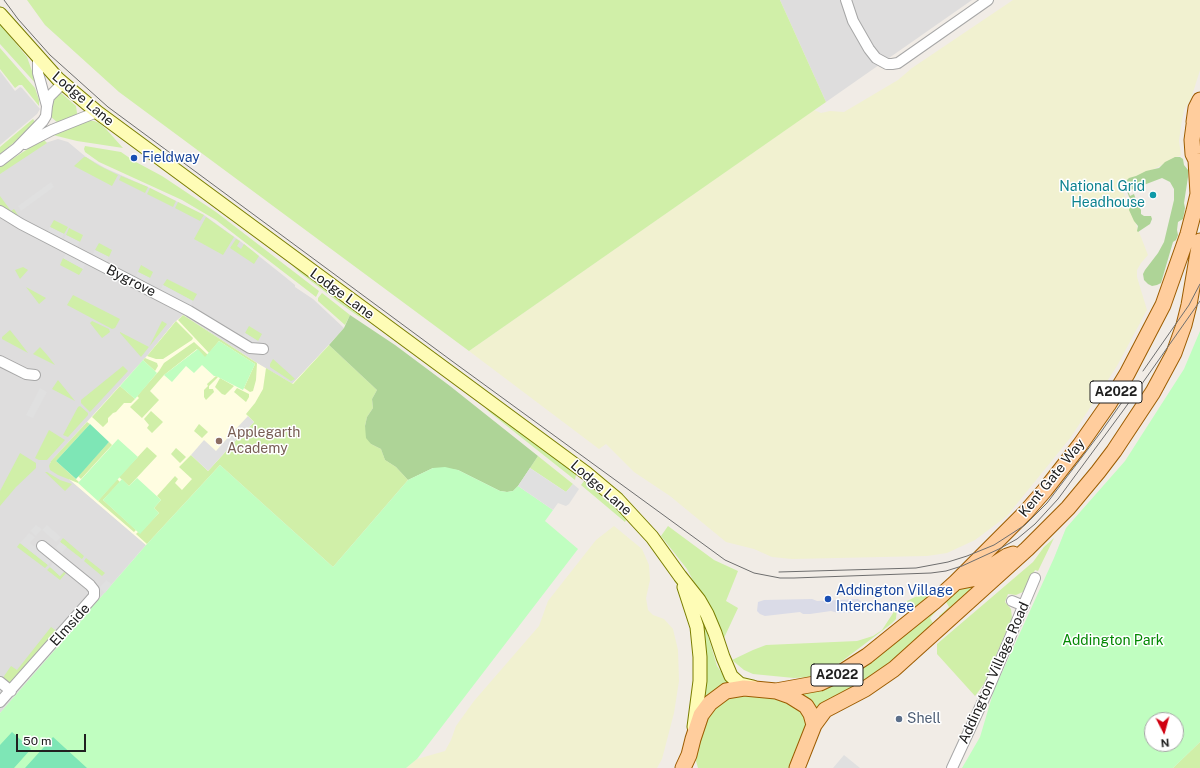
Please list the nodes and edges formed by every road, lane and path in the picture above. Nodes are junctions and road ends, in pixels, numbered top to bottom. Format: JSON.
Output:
{"nodes":[{"id":1,"x":846,"y":0,"type":"edge"},
{"id":2,"x":988,"y":0,"type":"edge"},
{"id":3,"x":0,"y":14,"type":"edge"},
{"id":4,"x":38,"y":58,"type":"junction"},
{"id":5,"x":62,"y":84,"type":"junction"},
{"id":6,"x":1200,"y":100,"type":"edge"},
{"id":7,"x":47,"y":106,"type":"junction"},
{"id":8,"x":97,"y":112,"type":"junction"},
{"id":9,"x":1197,"y":119,"type":"edge"},
{"id":10,"x":17,"y":148,"type":"junction"},
{"id":11,"x":0,"y":161,"type":"edge"},
{"id":12,"x":1198,"y":162,"type":"edge"},
{"id":13,"x":0,"y":210,"type":"edge"},
{"id":14,"x":1200,"y":240,"type":"edge"},
{"id":15,"x":263,"y":349,"type":"dead end"},
{"id":16,"x":0,"y":361,"type":"edge"},
{"id":17,"x":35,"y":375,"type":"dead end"},
{"id":18,"x":42,"y":546,"type":"dead end"},
{"id":19,"x":1027,"y":549,"type":"junction"},
{"id":20,"x":680,"y":576,"type":"junction"},
{"id":21,"x":1035,"y":578,"type":"dead end"},
{"id":22,"x":956,"y":582,"type":"junction"},
{"id":23,"x":1012,"y":601,"type":"dead end"},
{"id":24,"x":1024,"y":606,"type":"junction"},
{"id":25,"x":727,"y":666,"type":"junction"},
{"id":26,"x":0,"y":682,"type":"edge"},
{"id":27,"x":803,"y":686,"type":"junction"},
{"id":28,"x":759,"y":689,"type":"junction"},
{"id":29,"x":10,"y":691,"type":"junction"},
{"id":30,"x":776,"y":691,"type":"junction"},
{"id":31,"x":0,"y":702,"type":"edge"},
{"id":32,"x":814,"y":724,"type":"junction"},
{"id":33,"x":692,"y":738,"type":"junction"},
{"id":34,"x":691,"y":761,"type":"edge"},
{"id":35,"x":682,"y":768,"type":"edge"},
{"id":36,"x":797,"y":768,"type":"edge"},
{"id":37,"x":952,"y":768,"type":"edge"}],
"edges":[{"from":1,"to":2,"type":"street"},
{"from":3,"to":4,"type":"street","name":"Lodge Lane"},
{"from":4,"to":5,"type":"street","name":"Lodge Lane"},
{"from":4,"to":7,"type":"street"},
{"from":5,"to":7,"type":"street"},
{"from":5,"to":8,"type":"street","name":"Lodge Lane"},
{"from":6,"to":9,"type":"main road","name":"Kent Gate Way"},
{"from":7,"to":10,"type":"street"},
{"from":8,"to":10,"type":"street"},
{"from":8,"to":20,"type":"street","name":"Lodge Lane"},
{"from":9,"to":12,"type":"main road","name":"Kent Gate Way"},
{"from":10,"to":11,"type":"street"},
{"from":12,"to":22,"type":"main road","name":"Kent Gate Way","number":"A2022"},
{"from":13,"to":15,"type":"street","name":"Bygrove"},
{"from":14,"to":19,"type":"main road","name":"Kent Gate Way","number":"A2022"},
{"from":16,"to":17,"type":"street"},
{"from":18,"to":29,"type":"street","name":"Elmside"},
{"from":19,"to":22,"type":"main road"},
{"from":19,"to":32,"type":"main road","name":"Kent Gate Way","number":"A2022"},
{"from":20,"to":25,"type":"street","name":"Lodge Lane"},
{"from":20,"to":33,"type":"street","name":"Lodge Lane"},
{"from":21,"to":24,"type":"street","name":"Addington Village Road"},
{"from":22,"to":27,"type":"main road","name":"Kent Gate Way","number":"A2022"},
{"from":23,"to":24,"type":"street"},
{"from":24,"to":37,"type":"street","name":"Addington Village Road"},
{"from":25,"to":27,"type":"street"},
{"from":25,"to":28,"type":"street","name":"Lodge Lane"},
{"from":26,"to":29,"type":"street"},
{"from":27,"to":30,"type":"main road","name":"Kent Gate Way","number":"A2022"},
{"from":28,"to":30,"type":"main road"},
{"from":28,"to":33,"type":"main road"},
{"from":29,"to":31,"type":"street","name":"Elmside"},
{"from":30,"to":32,"type":"main road"},
{"from":32,"to":36,"type":"main road","name":"Kent Gate Way"},
{"from":33,"to":34,"type":"main road"},
{"from":34,"to":35,"type":"main road"}]}
